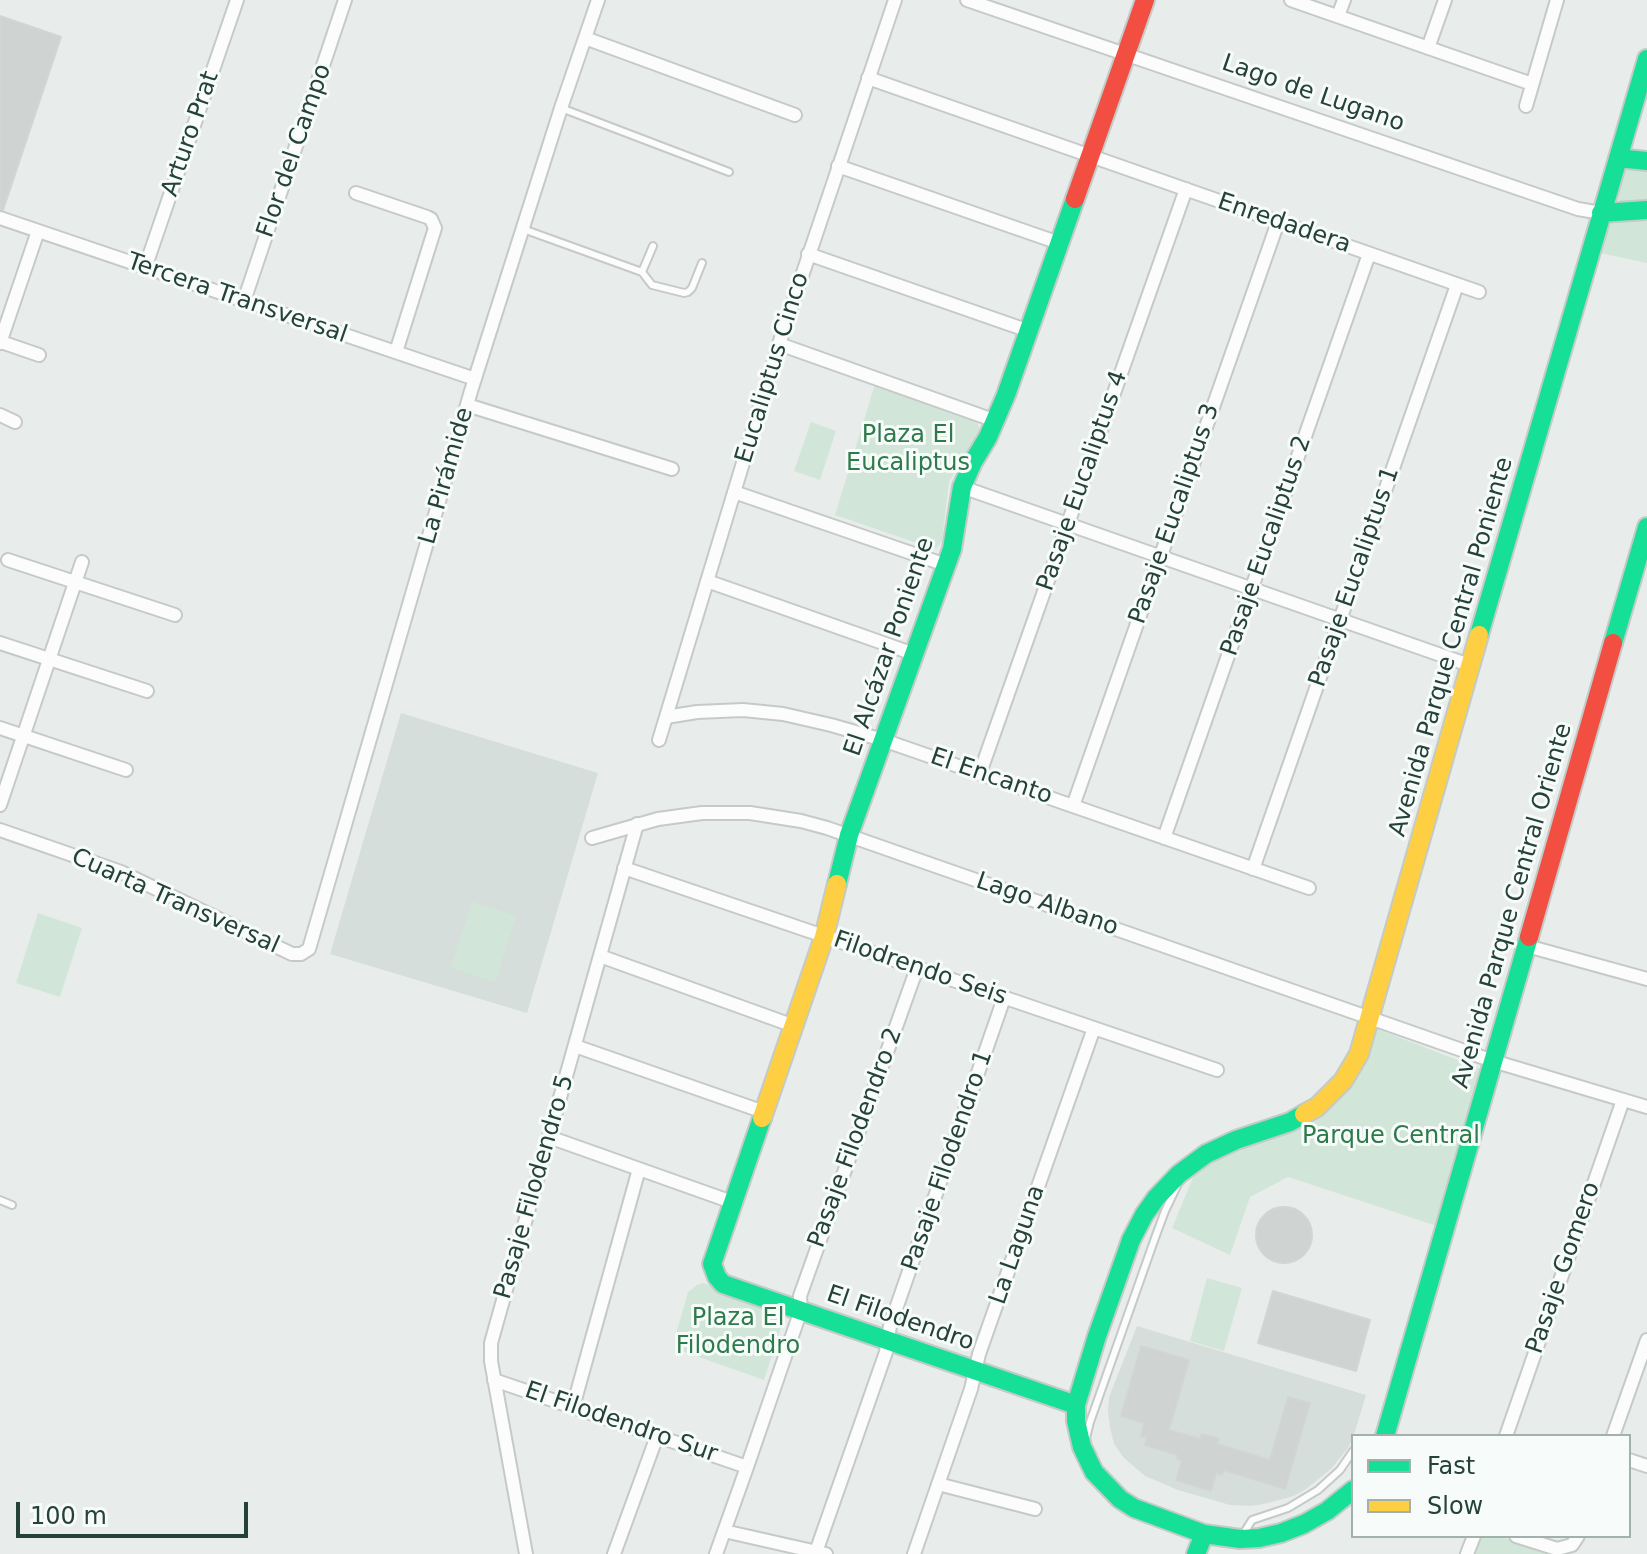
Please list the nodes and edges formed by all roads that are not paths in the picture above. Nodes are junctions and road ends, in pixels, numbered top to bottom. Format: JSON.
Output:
{"nodes":[{"id":1,"x":237,"y":0,"type":"edge"},
{"id":2,"x":345,"y":0,"type":"edge"},
{"id":3,"x":598,"y":0,"type":"edge"},
{"id":4,"x":895,"y":0,"type":"edge"},
{"id":5,"x":967,"y":0,"type":"edge"},
{"id":6,"x":1145,"y":0,"type":"edge"},
{"id":7,"x":1291,"y":0,"type":"edge"},
{"id":8,"x":1344,"y":0,"type":"edge"},
{"id":9,"x":1445,"y":0,"type":"edge"},
{"id":10,"x":1557,"y":0,"type":"edge"},
{"id":11,"x":1338,"y":16,"type":"junction"},
{"id":12,"x":585,"y":38,"type":"junction"},
{"id":13,"x":1428,"y":48,"type":"junction"},
{"id":14,"x":1125,"y":55,"type":"junction"},
{"id":15,"x":1647,"y":59,"type":"edge"},
{"id":16,"x":868,"y":78,"type":"junction"},
{"id":17,"x":1532,"y":84,"type":"junction"},
{"id":18,"x":1526,"y":106,"type":"dead end"},
{"id":19,"x":561,"y":108,"type":"junction"},
{"id":20,"x":795,"y":115,"type":"dead end"},
{"id":21,"x":1090,"y":156,"type":"junction"},
{"id":22,"x":1618,"y":158,"type":"junction"},
{"id":23,"x":1647,"y":161,"type":"edge"},
{"id":24,"x":838,"y":166,"type":"junction"},
{"id":25,"x":729,"y":172,"type":"dead end"},
{"id":26,"x":1186,"y":189,"type":"junction"},
{"id":27,"x":356,"y":193,"type":"dead end"},
{"id":28,"x":1647,"y":210,"type":"edge"},
{"id":29,"x":1601,"y":213,"type":"junction"},
{"id":30,"x":0,"y":218,"type":"edge"},
{"id":31,"x":1278,"y":222,"type":"junction"},
{"id":32,"x":523,"y":229,"type":"junction"},
{"id":33,"x":38,"y":231,"type":"junction"},
{"id":34,"x":1059,"y":243,"type":"junction"},
{"id":35,"x":653,"y":246,"type":"dead end"},
{"id":36,"x":808,"y":254,"type":"junction"},
{"id":37,"x":1369,"y":254,"type":"junction"},
{"id":38,"x":702,"y":263,"type":"dead end"},
{"id":39,"x":145,"y":268,"type":"junction"},
{"id":40,"x":642,"y":272,"type":"junction"},
{"id":41,"x":1457,"y":285,"type":"junction"},
{"id":42,"x":1479,"y":292,"type":"dead end"},
{"id":43,"x":244,"y":301,"type":"junction"},
{"id":44,"x":1029,"y":331,"type":"junction"},
{"id":45,"x":0,"y":342,"type":"edge"},
{"id":46,"x":779,"y":344,"type":"junction"},
{"id":47,"x":396,"y":352,"type":"junction"},
{"id":48,"x":39,"y":355,"type":"dead end"},
{"id":49,"x":475,"y":379,"type":"junction"},
{"id":50,"x":467,"y":405,"type":"junction"},
{"id":51,"x":0,"y":415,"type":"edge"},
{"id":52,"x":996,"y":421,"type":"junction"},
{"id":53,"x":15,"y":422,"type":"dead end"},
{"id":54,"x":672,"y":469,"type":"dead end"},
{"id":55,"x":962,"y":487,"type":"junction"},
{"id":56,"x":734,"y":492,"type":"junction"},
{"id":57,"x":1068,"y":524,"type":"junction"},
{"id":58,"x":1647,"y":527,"type":"edge"},
{"id":59,"x":1160,"y":556,"type":"junction"},
{"id":60,"x":8,"y":560,"type":"dead end"},
{"id":61,"x":82,"y":562,"type":"dead end"},
{"id":62,"x":946,"y":565,"type":"junction"},
{"id":63,"x":707,"y":581,"type":"junction"},
{"id":64,"x":75,"y":583,"type":"junction"},
{"id":65,"x":1252,"y":589,"type":"junction"},
{"id":66,"x":175,"y":615,"type":"dead end"},
{"id":67,"x":1340,"y":620,"type":"junction"},
{"id":68,"x":0,"y":643,"type":"edge"},
{"id":69,"x":914,"y":654,"type":"junction"},
{"id":70,"x":49,"y":659,"type":"junction"},
{"id":71,"x":1472,"y":666,"type":"junction"},
{"id":72,"x":147,"y":691,"type":"dead end"},
{"id":73,"x":666,"y":717,"type":"junction"},
{"id":74,"x":0,"y":728,"type":"edge"},
{"id":75,"x":23,"y":736,"type":"junction"},
{"id":76,"x":659,"y":740,"type":"dead end"},
{"id":77,"x":883,"y":740,"type":"junction"},
{"id":78,"x":126,"y":770,"type":"dead end"},
{"id":79,"x":980,"y":773,"type":"junction"},
{"id":80,"x":0,"y":805,"type":"edge"},
{"id":81,"x":1073,"y":806,"type":"junction"},
{"id":82,"x":637,"y":824,"type":"junction"},
{"id":83,"x":0,"y":830,"type":"edge"},
{"id":84,"x":849,"y":835,"type":"junction"},
{"id":85,"x":592,"y":838,"type":"dead end"},
{"id":86,"x":1164,"y":838,"type":"junction"},
{"id":87,"x":624,"y":868,"type":"junction"},
{"id":88,"x":1253,"y":869,"type":"junction"},
{"id":89,"x":1309,"y":888,"type":"dead end"},
{"id":90,"x":824,"y":937,"type":"junction"},
{"id":91,"x":1527,"y":946,"type":"junction"},
{"id":92,"x":305,"y":953,"type":"joint"},
{"id":93,"x":600,"y":956,"type":"junction"},
{"id":94,"x":917,"y":968,"type":"junction"},
{"id":95,"x":1646,"y":973,"type":"edge"},
{"id":96,"x":1004,"y":998,"type":"junction"},
{"id":97,"x":1370,"y":1019,"type":"junction"},
{"id":98,"x":794,"y":1026,"type":"junction"},
{"id":99,"x":1094,"y":1028,"type":"junction"},
{"id":100,"x":575,"y":1046,"type":"junction"},
{"id":101,"x":1493,"y":1061,"type":"junction"},
{"id":102,"x":1217,"y":1070,"type":"dead end"},
{"id":103,"x":1623,"y":1100,"type":"junction"},
{"id":104,"x":1647,"y":1107,"type":"edge"},
{"id":105,"x":764,"y":1112,"type":"junction"},
{"id":106,"x":549,"y":1137,"type":"junction"},
{"id":107,"x":1196,"y":1161,"type":"junction"},
{"id":108,"x":639,"y":1169,"type":"junction"},
{"id":109,"x":0,"y":1200,"type":"edge"},
{"id":110,"x":732,"y":1202,"type":"junction"},
{"id":111,"x":12,"y":1205,"type":"dead end"},
{"id":112,"x":714,"y":1272,"type":"joint"},
{"id":113,"x":801,"y":1310,"type":"junction"},
{"id":114,"x":888,"y":1339,"type":"junction"},
{"id":115,"x":1647,"y":1340,"type":"edge"},
{"id":116,"x":976,"y":1370,"type":"junction"},
{"id":117,"x":494,"y":1380,"type":"junction"},
{"id":118,"x":1076,"y":1405,"type":"junction"},
{"id":119,"x":573,"y":1407,"type":"junction"},
{"id":120,"x":1386,"y":1434,"type":"edge"},
{"id":121,"x":1507,"y":1434,"type":"edge"},
{"id":122,"x":1614,"y":1434,"type":"edge"},
{"id":123,"x":657,"y":1436,"type":"junction"},
{"id":124,"x":1351,"y":1454,"type":"edge"},
{"id":125,"x":1085,"y":1455,"type":"junction"},
{"id":126,"x":747,"y":1467,"type":"junction"},
{"id":127,"x":938,"y":1484,"type":"junction"},
{"id":128,"x":1351,"y":1492,"type":"edge"},
{"id":129,"x":1035,"y":1509,"type":"dead end"},
{"id":130,"x":724,"y":1531,"type":"junction"},
{"id":131,"x":1204,"y":1534,"type":"junction"},
{"id":132,"x":1522,"y":1538,"type":"edge"},
{"id":133,"x":1577,"y":1538,"type":"edge"},
{"id":134,"x":1240,"y":1539,"type":"junction"},
{"id":135,"x":821,"y":1553,"type":"edge"},
{"id":136,"x":526,"y":1554,"type":"edge"},
{"id":137,"x":614,"y":1554,"type":"edge"},
{"id":138,"x":716,"y":1554,"type":"edge"},
{"id":139,"x":914,"y":1554,"type":"edge"},
{"id":140,"x":1196,"y":1554,"type":"edge"}],
"edges":[{"from":1,"to":39,"type":"street","name":"Arturo Prat"},
{"from":2,"to":43,"type":"street","name":"Flor del Campo"},
{"from":3,"to":12,"type":"street","name":"La Pirámide"},
{"from":4,"to":16,"type":"street","name":"Eucaliptus Cinco"},
{"from":5,"to":14,"type":"street","name":"Lago de Lugano"},
{"from":6,"to":14,"type":"street","name":"El Alcázar Poniente"},
{"from":7,"to":11,"type":"street"},
{"from":8,"to":11,"type":"street"},
{"from":9,"to":13,"type":"street"},
{"from":10,"to":17,"type":"street"},
{"from":11,"to":13,"type":"street"},
{"from":12,"to":19,"type":"street","name":"La Pirámide"},
{"from":12,"to":20,"type":"street"},
{"from":13,"to":17,"type":"street"},
{"from":14,"to":21,"type":"street","name":"El Alcázar Poniente"},
{"from":14,"to":29,"type":"street","name":"Lago de Lugano"},
{"from":15,"to":22,"type":"street","name":"Avenida Parque Central Poniente"},
{"from":16,"to":21,"type":"street","name":"Enredadera"},
{"from":16,"to":24,"type":"street","name":"Eucaliptus Cinco"},
{"from":17,"to":18,"type":"street"},
{"from":19,"to":25,"type":"lane"},
{"from":19,"to":32,"type":"street","name":"La Pirámide"},
{"from":21,"to":26,"type":"street","name":"Enredadera"},
{"from":21,"to":34,"type":"street","name":"El Alcázar Poniente"},
{"from":22,"to":23,"type":"street"},
{"from":22,"to":29,"type":"street","name":"Avenida Parque Central Poniente"},
{"from":24,"to":34,"type":"street"},
{"from":24,"to":36,"type":"street","name":"Eucaliptus Cinco"},
{"from":26,"to":31,"type":"street","name":"Enredadera"},
{"from":26,"to":57,"type":"street","name":"Pasaje Eucaliptus 4"},
{"from":27,"to":47,"type":"street"},
{"from":28,"to":29,"type":"street","name":"Lago de Lugano"},
{"from":29,"to":71,"type":"street","name":"Avenida Parque Central Poniente"},
{"from":30,"to":33,"type":"street","name":"Tercera Transversal"},
{"from":31,"to":37,"type":"street","name":"Enredadera"},
{"from":31,"to":59,"type":"street","name":"Pasaje Eucaliptus 3"},
{"from":32,"to":40,"type":"lane"},
{"from":32,"to":49,"type":"street","name":"La Pirámide"},
{"from":33,"to":39,"type":"street","name":"Tercera Transversal"},
{"from":33,"to":45,"type":"street"},
{"from":34,"to":44,"type":"street","name":"El Alcázar Poniente"},
{"from":35,"to":40,"type":"lane"},
{"from":36,"to":44,"type":"street"},
{"from":36,"to":46,"type":"street","name":"Eucaliptus Cinco"},
{"from":37,"to":41,"type":"street","name":"Enredadera"},
{"from":37,"to":65,"type":"street","name":"Pasaje Eucaliptus 2"},
{"from":38,"to":40,"type":"lane"},
{"from":39,"to":43,"type":"street","name":"Tercera Transversal"},
{"from":41,"to":42,"type":"street","name":"Enredadera"},
{"from":41,"to":67,"type":"street","name":"Pasaje Eucaliptus 1"},
{"from":43,"to":47,"type":"street","name":"Tercera Transversal"},
{"from":44,"to":52,"type":"street","name":"El Alcázar Poniente"},
{"from":45,"to":48,"type":"street"},
{"from":46,"to":52,"type":"street"},
{"from":46,"to":56,"type":"street","name":"Eucaliptus Cinco"},
{"from":47,"to":49,"type":"street","name":"Tercera Transversal"},
{"from":49,"to":50,"type":"street","name":"La Pirámide"},
{"from":50,"to":54,"type":"street"},
{"from":50,"to":92,"type":"street","name":"La Pirámide"},
{"from":51,"to":53,"type":"street"},
{"from":52,"to":55,"type":"street","name":"El Alcázar Poniente"},
{"from":55,"to":57,"type":"street"},
{"from":55,"to":62,"type":"street","name":"El Alcázar Poniente"},
{"from":56,"to":62,"type":"street"},
{"from":56,"to":63,"type":"street","name":"Eucaliptus Cinco"},
{"from":57,"to":59,"type":"street"},
{"from":57,"to":79,"type":"street","name":"Pasaje Eucaliptus 4"},
{"from":58,"to":91,"type":"street","name":"Avenida Parque Central Oriente"},
{"from":59,"to":65,"type":"street"},
{"from":59,"to":81,"type":"street","name":"Pasaje Eucaliptus 3"},
{"from":60,"to":64,"type":"street"},
{"from":61,"to":64,"type":"street"},
{"from":62,"to":69,"type":"street","name":"El Alcázar Poniente"},
{"from":63,"to":69,"type":"street"},
{"from":63,"to":73,"type":"street","name":"Eucaliptus Cinco"},
{"from":64,"to":66,"type":"street"},
{"from":64,"to":70,"type":"street"},
{"from":65,"to":67,"type":"street"},
{"from":65,"to":86,"type":"street","name":"Pasaje Eucaliptus 2"},
{"from":67,"to":71,"type":"street"},
{"from":67,"to":88,"type":"street","name":"Pasaje Eucaliptus 1"},
{"from":68,"to":70,"type":"street"},
{"from":69,"to":77,"type":"street","name":"El Alcázar Poniente"},
{"from":70,"to":72,"type":"street"},
{"from":70,"to":75,"type":"street"},
{"from":71,"to":97,"type":"street","name":"Avenida Parque Central Poniente"},
{"from":73,"to":76,"type":"street","name":"Eucaliptus Cinco"},
{"from":73,"to":77,"type":"street","name":"El Encanto"},
{"from":74,"to":75,"type":"street"},
{"from":75,"to":78,"type":"street"},
{"from":75,"to":80,"type":"street"},
{"from":77,"to":79,"type":"street","name":"El Encanto"},
{"from":77,"to":84,"type":"street","name":"El Alcázar Poniente"},
{"from":79,"to":81,"type":"street","name":"El Encanto"},
{"from":81,"to":86,"type":"street","name":"El Encanto"},
{"from":82,"to":84,"type":"street","name":"Lago Albano"},
{"from":82,"to":85,"type":"street","name":"Lago Albano"},
{"from":82,"to":87,"type":"street","name":"Pasaje Filodendro 5"},
{"from":83,"to":92,"type":"street","name":"Cuarta Transversal"},
{"from":84,"to":90,"type":"street","name":"El Alcázar Poniente"},
{"from":84,"to":97,"type":"street","name":"Lago Albano"},
{"from":86,"to":88,"type":"street","name":"El Encanto"},
{"from":87,"to":90,"type":"street","name":"Filodrendo Seis"},
{"from":87,"to":93,"type":"street","name":"Pasaje Filodendro 5"},
{"from":88,"to":89,"type":"street","name":"El Encanto"},
{"from":90,"to":94,"type":"street","name":"Filodrendo Seis"},
{"from":90,"to":98,"type":"street","name":"El Alcázar Poniente"},
{"from":91,"to":95,"type":"street"},
{"from":91,"to":101,"type":"street","name":"Avenida Parque Central Oriente"},
{"from":93,"to":98,"type":"street"},
{"from":93,"to":100,"type":"street","name":"Pasaje Filodendro 5"},
{"from":94,"to":96,"type":"street","name":"Filodrendo Seis"},
{"from":94,"to":113,"type":"street","name":"Pasaje Filodendro 2"},
{"from":96,"to":99,"type":"street","name":"Filodrendo Seis"},
{"from":96,"to":114,"type":"street","name":"Pasaje Filodendro 1"},
{"from":97,"to":101,"type":"street","name":"Lago Albano"},
{"from":97,"to":107,"type":"street","name":"Avenida Parque Central Poniente"},
{"from":98,"to":105,"type":"street","name":"El Alcázar Poniente"},
{"from":99,"to":102,"type":"street","name":"Filodrendo Seis"},
{"from":99,"to":116,"type":"street","name":"La Laguna"},
{"from":100,"to":105,"type":"street"},
{"from":100,"to":106,"type":"street","name":"Pasaje Filodendro 5"},
{"from":101,"to":103,"type":"street","name":"Lago Albano"},
{"from":101,"to":120,"type":"street","name":"Avenida Parque Central Oriente"},
{"from":103,"to":104,"type":"street","name":"Lago Albano"},
{"from":103,"to":121,"type":"street","name":"Pasaje Gomero"},
{"from":105,"to":110,"type":"street","name":"El Alcázar Poniente"},
{"from":106,"to":108,"type":"street"},
{"from":106,"to":117,"type":"street","name":"Pasaje Filodendro 5"},
{"from":107,"to":118,"type":"street","name":"Avenida Parque Central Poniente"},
{"from":107,"to":125,"type":"lane","name":"Avenida Parque Central Poniente"},
{"from":108,"to":110,"type":"street"},
{"from":108,"to":119,"type":"street"},
{"from":109,"to":111,"type":"lane"},
{"from":110,"to":112,"type":"street","name":"El Alcázar Poniente"},
{"from":112,"to":113,"type":"street","name":"El Filodendro"},
{"from":113,"to":114,"type":"street","name":"El Filodendro"},
{"from":113,"to":126,"type":"street","name":"Pasaje Filodendro 2"},
{"from":114,"to":116,"type":"street","name":"El Filodendro"},
{"from":114,"to":135,"type":"street","name":"Pasaje Filodendro 1"},
{"from":115,"to":122,"type":"street"},
{"from":116,"to":118,"type":"street","name":"El Filodendro"},
{"from":116,"to":127,"type":"street","name":"La Laguna"},
{"from":117,"to":119,"type":"street","name":"El Filodendro Sur"},
{"from":117,"to":136,"type":"street","name":"Pasaje Filodendro 5"},
{"from":118,"to":125,"type":"street","name":"Avenida Parque Central Poniente"},
{"from":119,"to":123,"type":"street","name":"El Filodendro Sur"},
{"from":123,"to":126,"type":"street","name":"El Filodendro Sur"},
{"from":123,"to":137,"type":"street"},
{"from":124,"to":134,"type":"lane"},
{"from":125,"to":131,"type":"street","name":"Avenida Parque Central Poniente"},
{"from":126,"to":130,"type":"street","name":"Pasaje Filodendro 2"},
{"from":127,"to":129,"type":"street"},
{"from":127,"to":139,"type":"street","name":"La Laguna"},
{"from":128,"to":134,"type":"street"},
{"from":130,"to":135,"type":"street"},
{"from":130,"to":138,"type":"street","name":"Pasaje Filodendro 2"},
{"from":131,"to":134,"type":"street"},
{"from":131,"to":140,"type":"street"},
{"from":132,"to":133,"type":"street"}]}
